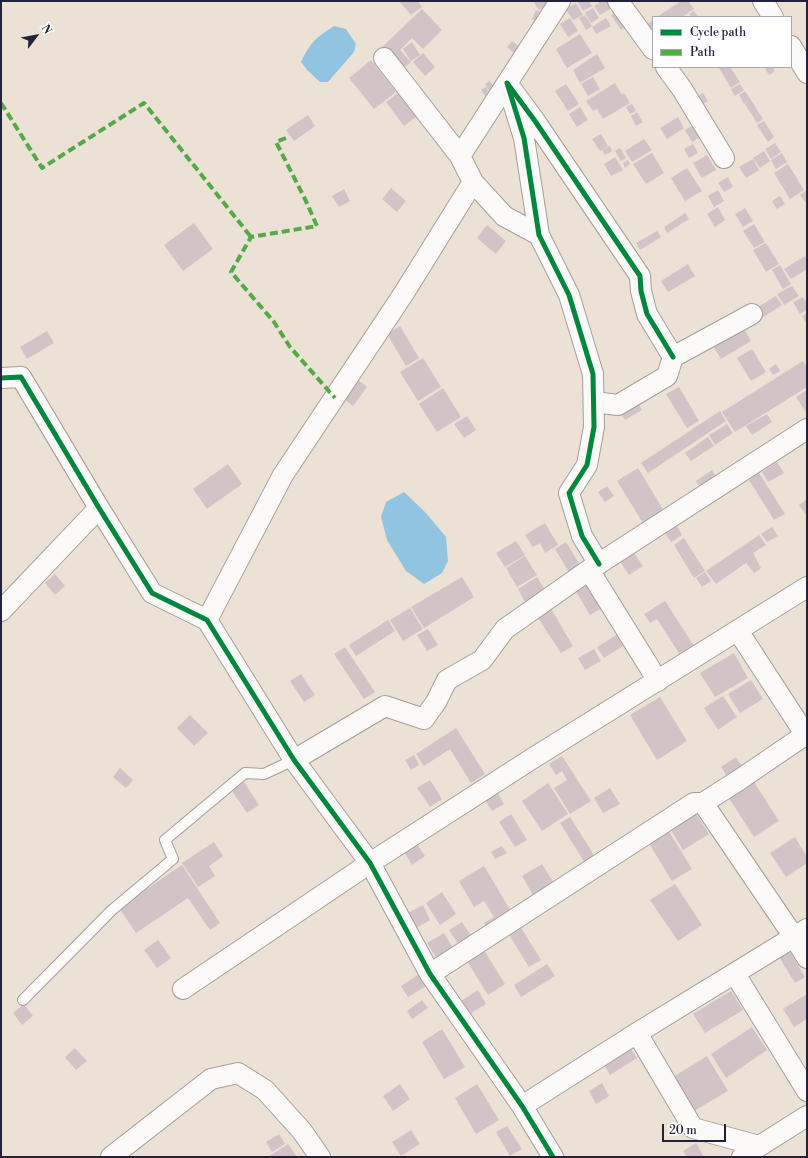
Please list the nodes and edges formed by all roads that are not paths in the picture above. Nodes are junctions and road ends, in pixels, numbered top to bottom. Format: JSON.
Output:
{"nodes":[{"id":1,"x":560,"y":1,"type":"edge"},
{"id":2,"x":618,"y":1,"type":"edge"},
{"id":3,"x":763,"y":1,"type":"edge"},
{"id":4,"x":772,"y":16,"type":"edge"},
{"id":5,"x":792,"y":48,"type":"edge"},
{"id":6,"x":652,"y":49,"type":"edge"},
{"id":7,"x":384,"y":58,"type":"dead end"},
{"id":8,"x":667,"y":68,"type":"edge"},
{"id":9,"x":807,"y":73,"type":"edge"},
{"id":10,"x":507,"y":83,"type":"junction"},
{"id":11,"x":460,"y":156,"type":"junction"},
{"id":12,"x":724,"y":158,"type":"dead end"},
{"id":13,"x":473,"y":182,"type":"junction"},
{"id":14,"x":540,"y":235,"type":"junction"},
{"id":15,"x":752,"y":314,"type":"dead end"},
{"id":16,"x":673,"y":357,"type":"junction"},
{"id":17,"x":1,"y":378,"type":"edge"},
{"id":18,"x":594,"y":402,"type":"junction"},
{"id":19,"x":807,"y":429,"type":"edge"},
{"id":20,"x":99,"y":508,"type":"junction"},
{"id":21,"x":594,"y":567,"type":"junction"},
{"id":22,"x":807,"y":587,"type":"edge"},
{"id":23,"x":1,"y":611,"type":"edge"},
{"id":24,"x":207,"y":620,"type":"junction"},
{"id":25,"x":738,"y":631,"type":"junction"},
{"id":26,"x":658,"y":681,"type":"junction"},
{"id":27,"x":806,"y":736,"type":"edge"},
{"id":28,"x":294,"y":760,"type":"junction"},
{"id":29,"x":703,"y":802,"type":"junction"},
{"id":30,"x":370,"y":863,"type":"junction"},
{"id":31,"x":801,"y":933,"type":"edge"},
{"id":32,"x":807,"y":958,"type":"edge"},
{"id":33,"x":430,"y":974,"type":"junction"},
{"id":34,"x":735,"y":974,"type":"junction"},
{"id":35,"x":183,"y":989,"type":"dead end"},
{"id":36,"x":23,"y":1000,"type":"dead end"},
{"id":37,"x":637,"y":1033,"type":"junction"},
{"id":38,"x":807,"y":1091,"type":"edge"},
{"id":39,"x":522,"y":1106,"type":"junction"},
{"id":40,"x":807,"y":1116,"type":"edge"},
{"id":41,"x":759,"y":1146,"type":"junction"},
{"id":42,"x":111,"y":1157,"type":"edge"},
{"id":43,"x":320,"y":1157,"type":"edge"},
{"id":44,"x":553,"y":1157,"type":"edge"},
{"id":45,"x":742,"y":1157,"type":"edge"}],
"edges":[{"from":1,"to":10,"type":"street"},
{"from":2,"to":6,"type":"street"},
{"from":3,"to":4,"type":"street"},
{"from":5,"to":9,"type":"street"},
{"from":7,"to":11,"type":"street"},
{"from":8,"to":12,"type":"street"},
{"from":10,"to":11,"type":"street"},
{"from":10,"to":14,"type":"street"},
{"from":10,"to":16,"type":"street"},
{"from":11,"to":13,"type":"street"},
{"from":13,"to":14,"type":"street"},
{"from":13,"to":24,"type":"street"},
{"from":14,"to":18,"type":"street"},
{"from":15,"to":16,"type":"street"},
{"from":16,"to":18,"type":"street"},
{"from":17,"to":20,"type":"street"},
{"from":18,"to":21,"type":"street"},
{"from":19,"to":21,"type":"street"},
{"from":20,"to":23,"type":"street"},
{"from":20,"to":24,"type":"street"},
{"from":21,"to":26,"type":"street"},
{"from":21,"to":28,"type":"street"},
{"from":22,"to":25,"type":"street"},
{"from":24,"to":28,"type":"street"},
{"from":25,"to":26,"type":"street"},
{"from":25,"to":27,"type":"street"},
{"from":26,"to":30,"type":"street"},
{"from":27,"to":29,"type":"street"},
{"from":28,"to":30,"type":"street"},
{"from":28,"to":36,"type":"lane"},
{"from":29,"to":31,"type":"street"},
{"from":29,"to":33,"type":"street"},
{"from":30,"to":33,"type":"street"},
{"from":30,"to":35,"type":"street"},
{"from":31,"to":32,"type":"street"},
{"from":31,"to":34,"type":"street"},
{"from":33,"to":39,"type":"street"},
{"from":34,"to":37,"type":"street"},
{"from":34,"to":38,"type":"street"},
{"from":37,"to":39,"type":"street"},
{"from":37,"to":41,"type":"street"},
{"from":39,"to":44,"type":"street"},
{"from":40,"to":41,"type":"street"},
{"from":41,"to":45,"type":"street"},
{"from":42,"to":43,"type":"street"}]}
